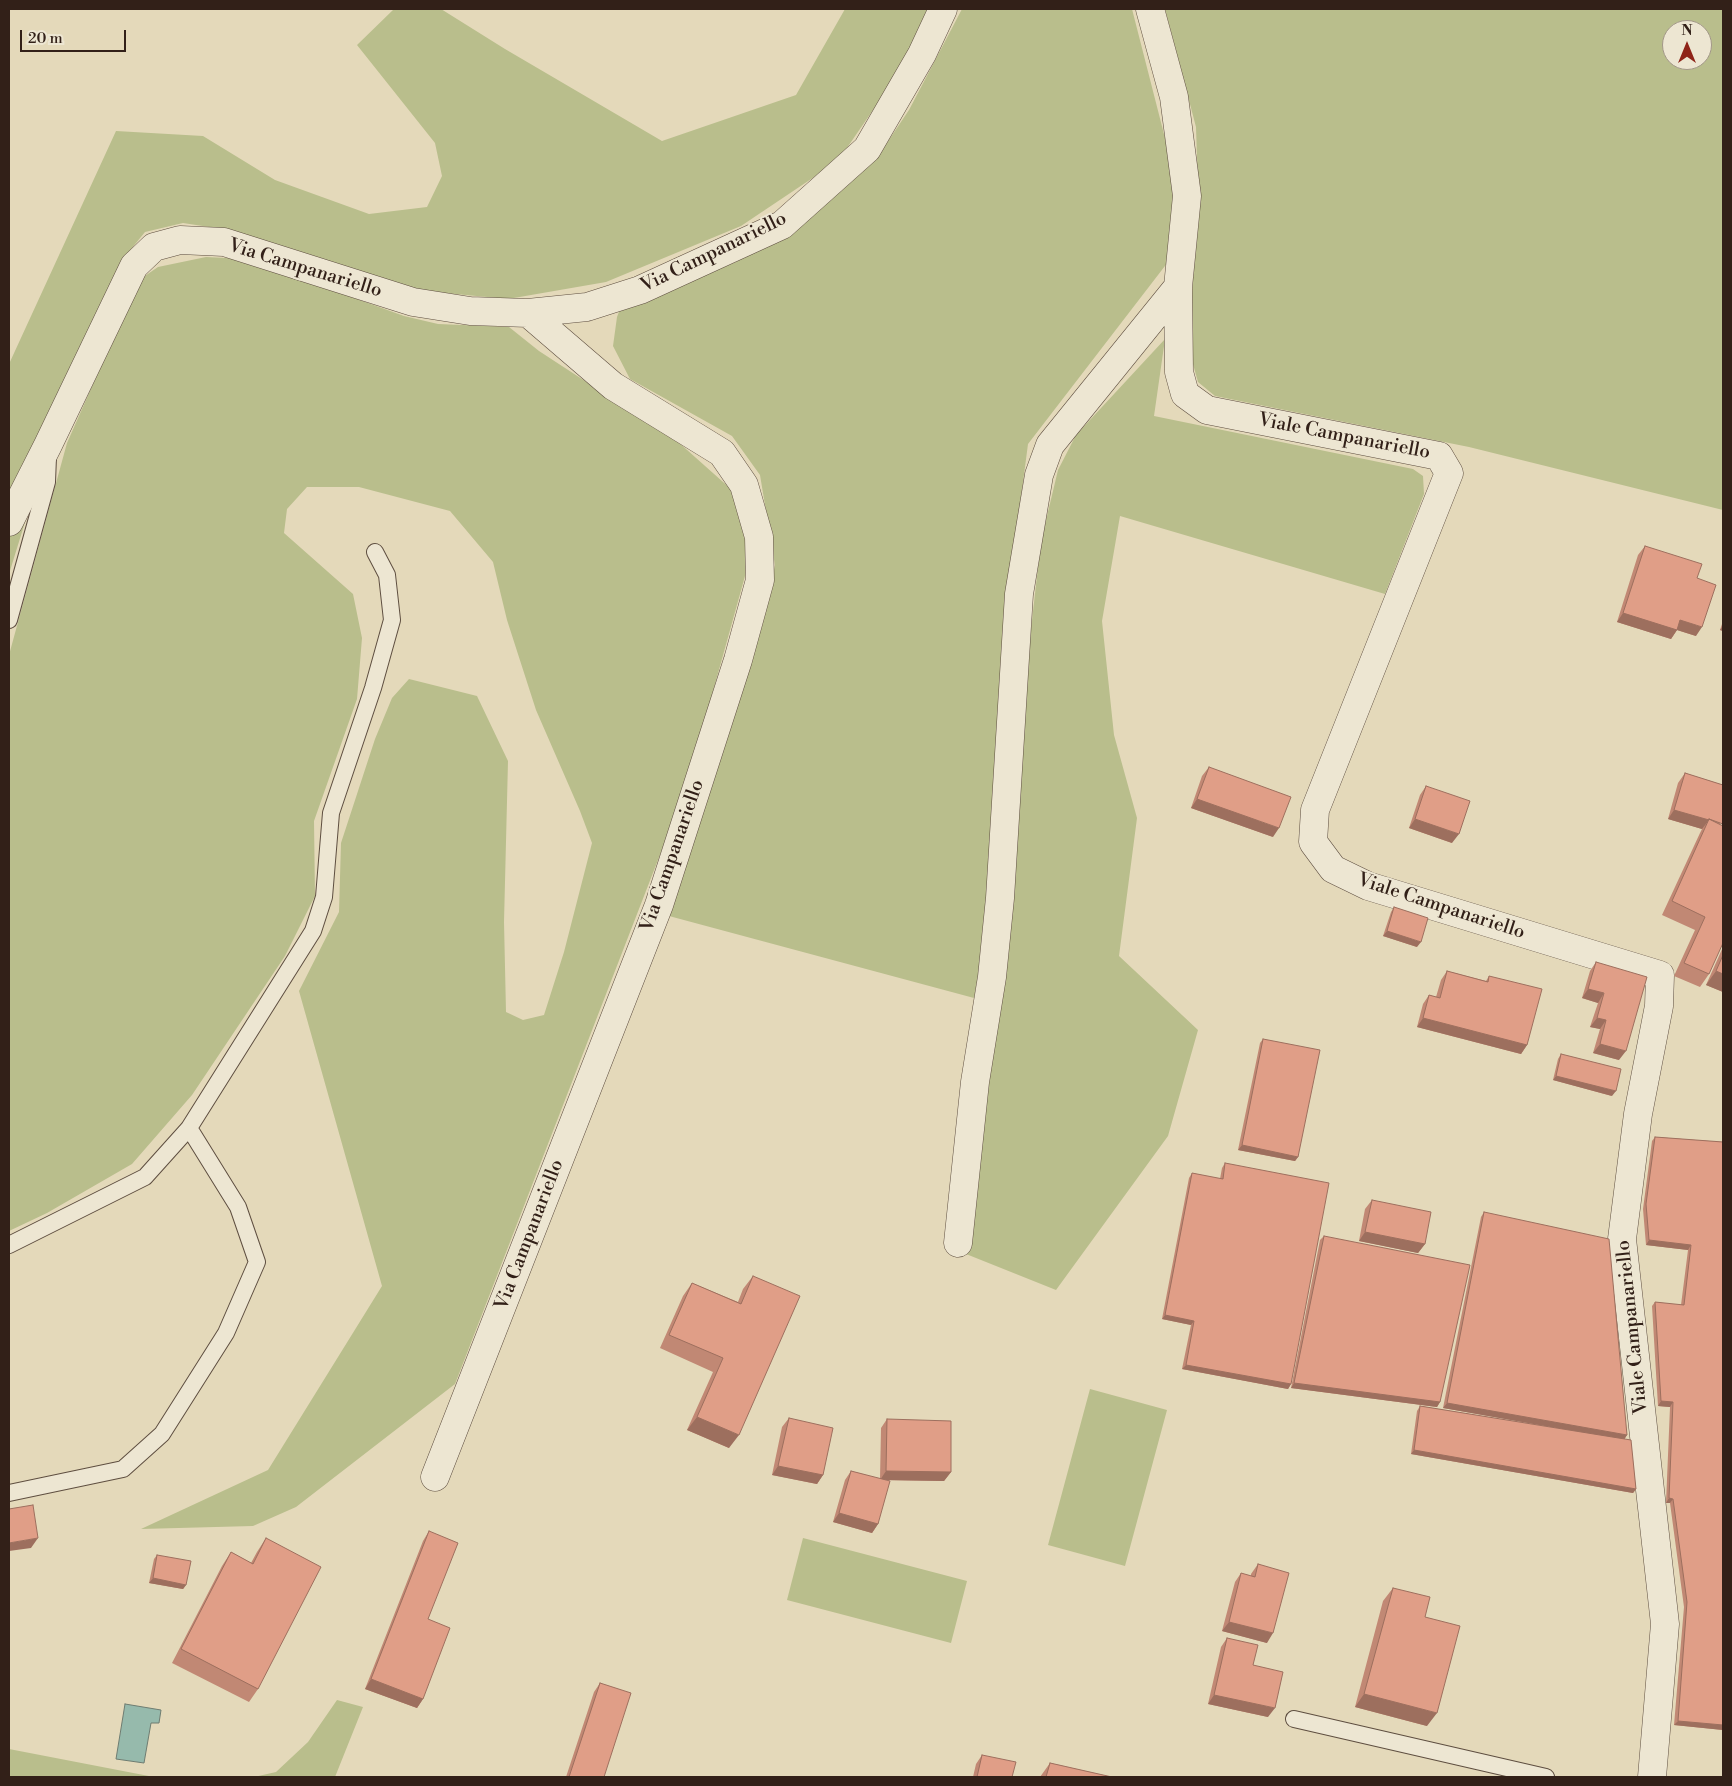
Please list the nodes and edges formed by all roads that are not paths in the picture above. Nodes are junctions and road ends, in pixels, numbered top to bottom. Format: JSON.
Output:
{"nodes":[{"id":1,"x":943,"y":9,"type":"edge"},
{"id":2,"x":1150,"y":9,"type":"edge"},
{"id":3,"x":1178,"y":287,"type":"junction"},
{"id":4,"x":528,"y":313,"type":"junction"},
{"id":5,"x":48,"y":445,"type":"junction"},
{"id":6,"x":9,"y":522,"type":"edge"},
{"id":7,"x":375,"y":552,"type":"dead end"},
{"id":8,"x":9,"y":620,"type":"edge"},
{"id":9,"x":189,"y":1128,"type":"junction"},
{"id":10,"x":958,"y":1243,"type":"dead end"},
{"id":11,"x":9,"y":1245,"type":"edge"},
{"id":12,"x":435,"y":1477,"type":"dead end"},
{"id":13,"x":9,"y":1493,"type":"edge"},
{"id":14,"x":1294,"y":1719,"type":"dead end"},
{"id":15,"x":1546,"y":1777,"type":"edge"},
{"id":16,"x":1652,"y":1777,"type":"edge"}],
"edges":[{"from":1,"to":4,"type":"street","name":"Via Campanariello"},
{"from":2,"to":3,"type":"street","name":"Viale Campanariello"},
{"from":3,"to":10,"type":"street"},
{"from":3,"to":16,"type":"street","name":"Viale Campanariello"},
{"from":4,"to":5,"type":"street","name":"Via Campanariello"},
{"from":4,"to":12,"type":"street","name":"Via Campanariello"},
{"from":5,"to":6,"type":"street","name":"Via Campanariello"},
{"from":5,"to":8,"type":"lane"},
{"from":7,"to":9,"type":"lane"},
{"from":9,"to":11,"type":"lane"},
{"from":9,"to":13,"type":"lane"},
{"from":14,"to":15,"type":"lane"}]}
